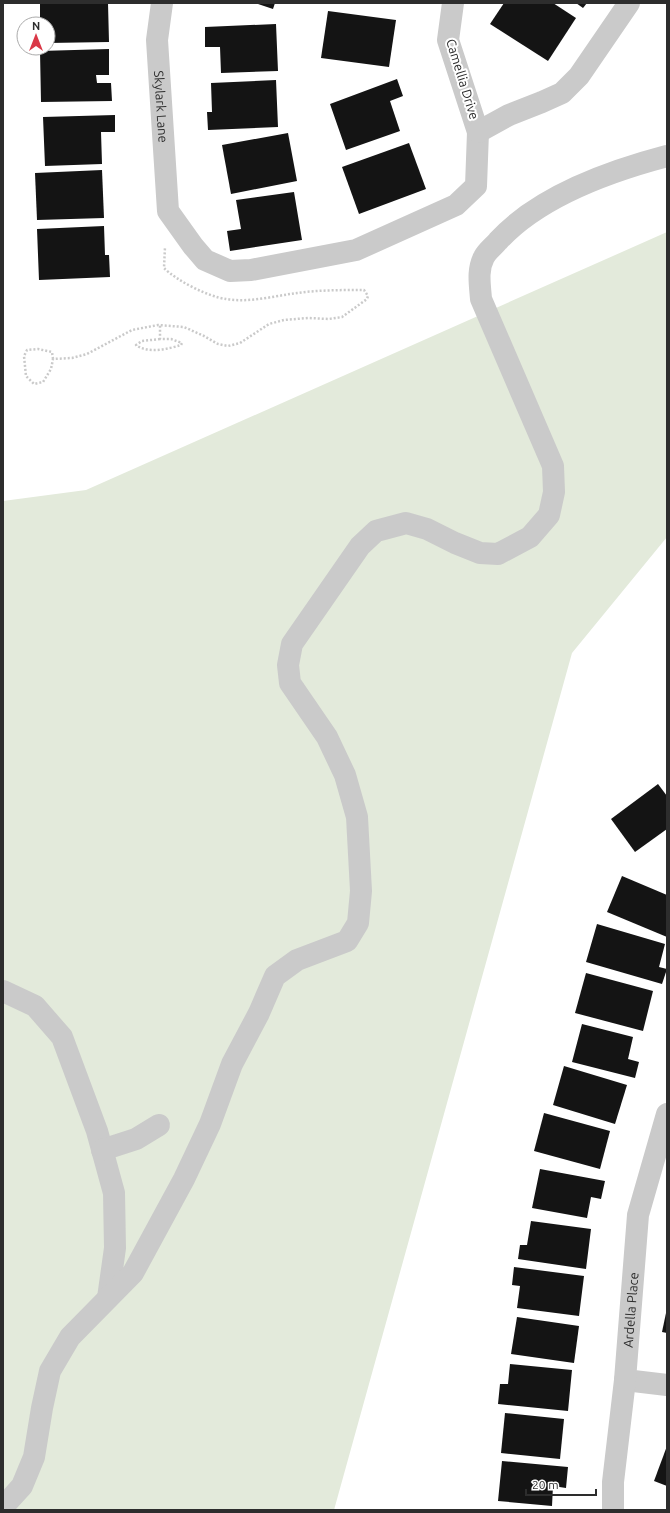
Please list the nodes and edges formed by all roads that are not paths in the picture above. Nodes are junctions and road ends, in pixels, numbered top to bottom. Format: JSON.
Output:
{"nodes":[{"id":1,"x":162,"y":3,"type":"edge"},
{"id":2,"x":453,"y":3,"type":"edge"},
{"id":3,"x":629,"y":3,"type":"edge"},
{"id":4,"x":478,"y":132,"type":"junction"},
{"id":5,"x":667,"y":156,"type":"edge"},
{"id":6,"x":3,"y":991,"type":"edge"},
{"id":7,"x":667,"y":1114,"type":"edge"},
{"id":8,"x":159,"y":1125,"type":"dead end"},
{"id":9,"x":102,"y":1150,"type":"junction"},
{"id":10,"x":108,"y":1298,"type":"junction"},
{"id":11,"x":625,"y":1380,"type":"junction"},
{"id":12,"x":667,"y":1385,"type":"edge"},
{"id":13,"x":3,"y":1507,"type":"edge"},
{"id":14,"x":613,"y":1510,"type":"edge"}],
"edges":[{"from":1,"to":4,"type":"street","name":"Skylark Lane"},
{"from":2,"to":4,"type":"street","name":"Camellia Drive"},
{"from":3,"to":4,"type":"street"},
{"from":5,"to":10,"type":"street"},
{"from":6,"to":9,"type":"street"},
{"from":7,"to":11,"type":"street","name":"Ardella Place"},
{"from":8,"to":9,"type":"street"},
{"from":9,"to":10,"type":"street"},
{"from":10,"to":13,"type":"street"},
{"from":11,"to":12,"type":"street"},
{"from":11,"to":14,"type":"street","name":"Ardella Place"}]}
